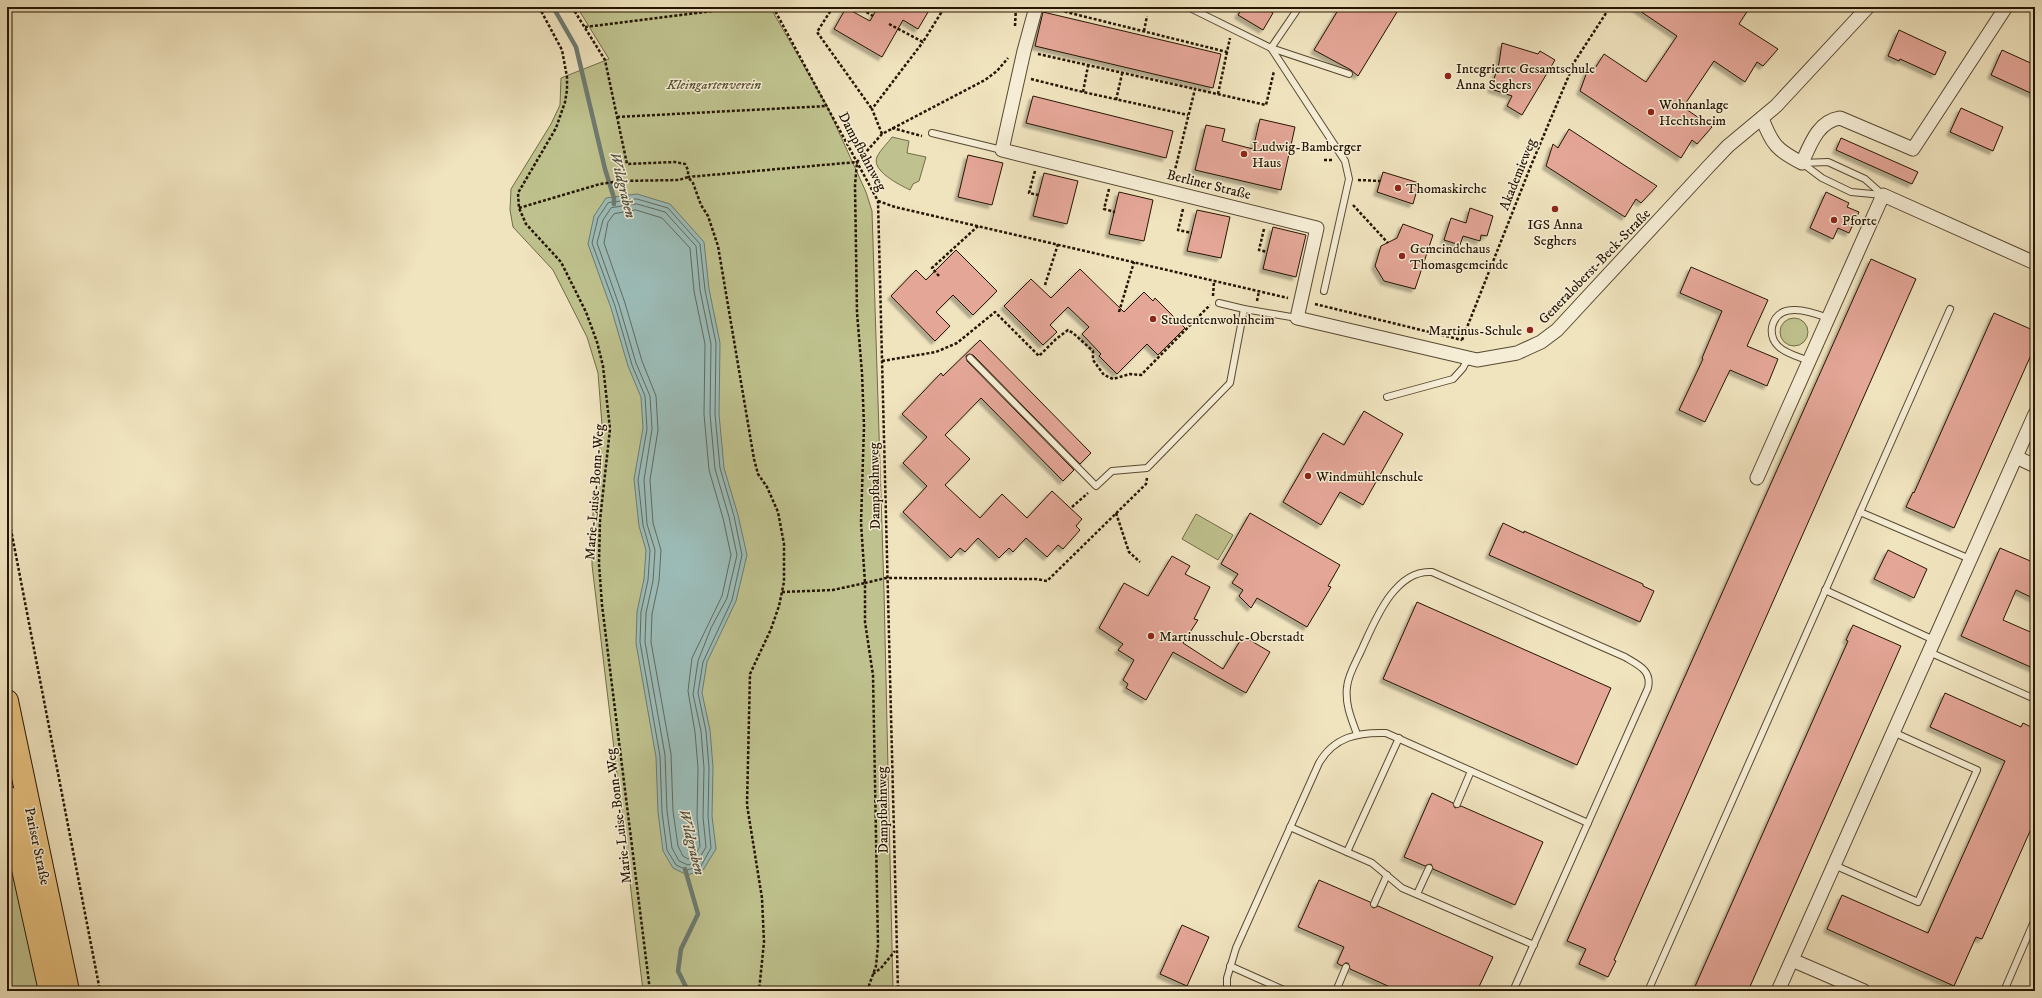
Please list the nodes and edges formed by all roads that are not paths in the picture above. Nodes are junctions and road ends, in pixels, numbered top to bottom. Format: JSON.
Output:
{"nodes":[{"id":1,"x":1036,"y":7,"type":"edge"},
{"id":2,"x":1188,"y":7,"type":"edge"},
{"id":3,"x":1299,"y":7,"type":"edge"},
{"id":4,"x":1868,"y":7,"type":"edge"},
{"id":5,"x":2006,"y":7,"type":"edge"},
{"id":6,"x":1271,"y":48,"type":"junction"},
{"id":7,"x":1349,"y":74,"type":"dead end"},
{"id":8,"x":1762,"y":118,"type":"junction"},
{"id":9,"x":932,"y":133,"type":"dead end"},
{"id":10,"x":1002,"y":150,"type":"junction"},
{"id":11,"x":1802,"y":163,"type":"junction"},
{"id":12,"x":1883,"y":195,"type":"junction"},
{"id":13,"x":2035,"y":263,"type":"edge"},
{"id":14,"x":1324,"y":291,"type":"dead end"},
{"id":15,"x":1215,"y":303,"type":"road end"},
{"id":16,"x":1244,"y":309,"type":"junction"},
{"id":17,"x":1950,"y":309,"type":"dead end"},
{"id":18,"x":1297,"y":318,"type":"junction"},
{"id":19,"x":1828,"y":318,"type":"junction"},
{"id":20,"x":970,"y":358,"type":"dead end"},
{"id":21,"x":1468,"y":358,"type":"junction"},
{"id":22,"x":1809,"y":361,"type":"junction"},
{"id":23,"x":1387,"y":397,"type":"dead end"},
{"id":24,"x":2035,"y":414,"type":"edge"},
{"id":25,"x":2016,"y":457,"type":"junction"},
{"id":26,"x":2035,"y":466,"type":"edge"},
{"id":27,"x":1757,"y":478,"type":"dead end"},
{"id":28,"x":1860,"y":512,"type":"junction"},
{"id":29,"x":1970,"y":559,"type":"junction"},
{"id":30,"x":1825,"y":590,"type":"junction"},
{"id":31,"x":1932,"y":646,"type":"junction"},
{"id":32,"x":2035,"y":699,"type":"edge"},
{"id":33,"x":7,"y":701,"type":"edge"},
{"id":34,"x":1893,"y":732,"type":"junction"},
{"id":35,"x":1357,"y":734,"type":"junction"},
{"id":36,"x":1399,"y":738,"type":"junction"},
{"id":37,"x":1471,"y":771,"type":"junction"},
{"id":38,"x":7,"y":797,"type":"edge"},
{"id":39,"x":1457,"y":804,"type":"dead end"},
{"id":40,"x":1588,"y":823,"type":"junction"},
{"id":41,"x":1290,"y":827,"type":"junction"},
{"id":42,"x":1347,"y":852,"type":"junction"},
{"id":43,"x":1834,"y":866,"type":"junction"},
{"id":44,"x":1429,"y":868,"type":"dead end"},
{"id":45,"x":1387,"y":875,"type":"junction"},
{"id":46,"x":1417,"y":894,"type":"junction"},
{"id":47,"x":1374,"y":904,"type":"dead end"},
{"id":48,"x":2035,"y":919,"type":"edge"},
{"id":49,"x":1534,"y":945,"type":"junction"},
{"id":50,"x":1792,"y":960,"type":"junction"},
{"id":51,"x":1230,"y":966,"type":"junction"},
{"id":52,"x":1346,"y":967,"type":"dead end"},
{"id":53,"x":50,"y":991,"type":"edge"},
{"id":54,"x":68,"y":991,"type":"edge"},
{"id":55,"x":1227,"y":991,"type":"edge"},
{"id":56,"x":1286,"y":991,"type":"edge"},
{"id":57,"x":1336,"y":991,"type":"edge"},
{"id":58,"x":1513,"y":991,"type":"edge"},
{"id":59,"x":1648,"y":991,"type":"edge"},
{"id":60,"x":1778,"y":991,"type":"edge"},
{"id":61,"x":1864,"y":991,"type":"edge"},
{"id":62,"x":2004,"y":991,"type":"edge"}],
"edges":[{"from":1,"to":10,"type":"street"},
{"from":2,"to":6,"type":"lane"},
{"from":3,"to":6,"type":"lane"},
{"from":4,"to":8,"type":"street","name":"Generaloberst-Beck-Straße"},
{"from":5,"to":11,"type":"street"},
{"from":6,"to":7,"type":"lane"},
{"from":6,"to":14,"type":"lane"},
{"from":8,"to":11,"type":"street"},
{"from":8,"to":21,"type":"street","name":"Generaloberst-Beck-Straße"},
{"from":9,"to":10,"type":"lane","name":"Berliner Straße"},
{"from":10,"to":18,"type":"street","name":"Berliner Straße"},
{"from":11,"to":12,"type":"lane"},
{"from":11,"to":12,"type":"lane"},
{"from":12,"to":13,"type":"street"},
{"from":12,"to":19,"type":"street"},
{"from":15,"to":16,"type":"lane"},
{"from":16,"to":18,"type":"lane"},
{"from":16,"to":20,"type":"lane"},
{"from":17,"to":28,"type":"lane"},
{"from":18,"to":21,"type":"street","name":"Generaloberst-Beck-Straße"},
{"from":19,"to":22,"type":"street"},
{"from":19,"to":22,"type":"lane"},
{"from":21,"to":23,"type":"lane"},
{"from":22,"to":27,"type":"street"},
{"from":24,"to":25,"type":"street"},
{"from":25,"to":26,"type":"street"},
{"from":25,"to":29,"type":"street"},
{"from":28,"to":29,"type":"lane"},
{"from":28,"to":30,"type":"lane"},
{"from":29,"to":31,"type":"street"},
{"from":30,"to":31,"type":"lane"},
{"from":30,"to":59,"type":"lane"},
{"from":31,"to":32,"type":"lane"},
{"from":31,"to":34,"type":"street"},
{"from":33,"to":54,"type":"highway","name":"Pariser Straße"},
{"from":34,"to":43,"type":"street"},
{"from":34,"to":43,"type":"lane"},
{"from":35,"to":36,"type":"lane"},
{"from":35,"to":40,"type":"lane"},
{"from":35,"to":41,"type":"lane"},
{"from":36,"to":37,"type":"lane"},
{"from":36,"to":42,"type":"lane"},
{"from":37,"to":39,"type":"lane"},
{"from":37,"to":40,"type":"lane"},
{"from":38,"to":53,"type":"highway","name":"Pariser Straße"},
{"from":40,"to":49,"type":"lane"},
{"from":41,"to":42,"type":"lane"},
{"from":41,"to":51,"type":"lane"},
{"from":42,"to":45,"type":"lane"},
{"from":43,"to":50,"type":"street"},
{"from":44,"to":46,"type":"lane"},
{"from":45,"to":46,"type":"lane"},
{"from":45,"to":47,"type":"lane"},
{"from":46,"to":49,"type":"lane"},
{"from":48,"to":62,"type":"lane"},
{"from":49,"to":58,"type":"lane"},
{"from":50,"to":60,"type":"street"},
{"from":50,"to":61,"type":"street"},
{"from":51,"to":55,"type":"lane"},
{"from":51,"to":56,"type":"lane"},
{"from":52,"to":57,"type":"lane"}]}
